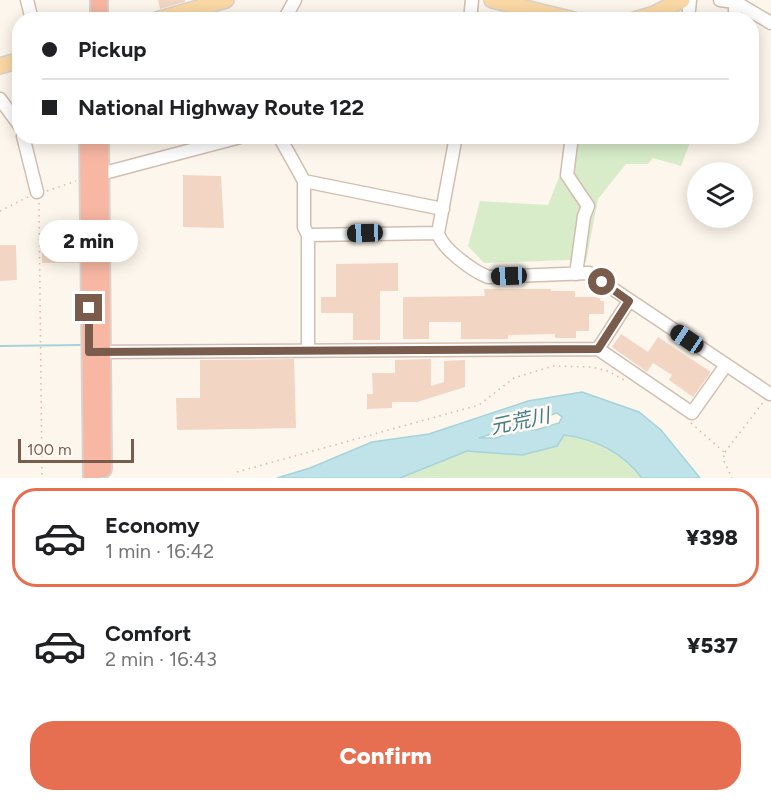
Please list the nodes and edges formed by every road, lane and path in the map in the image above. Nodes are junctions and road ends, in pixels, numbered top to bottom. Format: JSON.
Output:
{"nodes":[{"id":1,"x":226,"y":0,"type":"edge"},
{"id":2,"x":492,"y":0,"type":"edge"},
{"id":3,"x":682,"y":0,"type":"edge"},
{"id":4,"x":720,"y":0,"type":"edge"},
{"id":5,"x":733,"y":1,"type":"edge"},
{"id":6,"x":185,"y":12,"type":"edge"},
{"id":7,"x":541,"y":12,"type":"edge"},
{"id":8,"x":658,"y":12,"type":"edge"},
{"id":9,"x":754,"y":12,"type":"edge"},
{"id":10,"x":0,"y":99,"type":"edge"},
{"id":11,"x":12,"y":115,"type":"edge"},
{"id":12,"x":25,"y":144,"type":"edge"},
{"id":13,"x":89,"y":144,"type":"edge"},
{"id":14,"x":99,"y":144,"type":"edge"},
{"id":15,"x":213,"y":144,"type":"edge"},
{"id":16,"x":283,"y":144,"type":"edge"},
{"id":17,"x":455,"y":144,"type":"edge"},
{"id":18,"x":571,"y":144,"type":"edge"},
{"id":19,"x":94,"y":175,"type":"junction"},
{"id":20,"x":304,"y":181,"type":"junction"},
{"id":21,"x":37,"y":192,"type":"joint"},
{"id":22,"x":443,"y":209,"type":"junction"},
{"id":23,"x":438,"y":233,"type":"junction"},
{"id":24,"x":308,"y":235,"type":"junction"},
{"id":25,"x":576,"y":274,"type":"junction"},
{"id":26,"x":629,"y":301,"type":"junction"},
{"id":27,"x":598,"y":349,"type":"junction"},
{"id":28,"x":308,"y":350,"type":"junction"},
{"id":29,"x":96,"y":352,"type":"junction"},
{"id":30,"x":726,"y":365,"type":"junction"},
{"id":31,"x":624,"y":380,"type":"dead end"},
{"id":32,"x":770,"y":394,"type":"edge"},
{"id":33,"x":690,"y":423,"type":"dead end"},
{"id":34,"x":725,"y":453,"type":"junction"},
{"id":35,"x":237,"y":472,"type":"dead end"},
{"id":36,"x":42,"y":478,"type":"edge"},
{"id":37,"x":92,"y":478,"type":"edge"},
{"id":38,"x":103,"y":478,"type":"edge"},
{"id":39,"x":732,"y":478,"type":"edge"}],
"edges":[{"from":1,"to":6,"type":"main road"},
{"from":2,"to":7,"type":"main road"},
{"from":3,"to":8,"type":"main road"},
{"from":4,"to":5,"type":"street"},
{"from":5,"to":9,"type":"street"},
{"from":10,"to":11,"type":"street"},
{"from":12,"to":21,"type":"street"},
{"from":13,"to":19,"type":"highway"},
{"from":14,"to":19,"type":"highway"},
{"from":15,"to":19,"type":"street"},
{"from":16,"to":20,"type":"street"},
{"from":17,"to":22,"type":"street"},
{"from":18,"to":25,"type":"street"},
{"from":19,"to":29,"type":"highway"},
{"from":20,"to":22,"type":"street"},
{"from":20,"to":24,"type":"street"},
{"from":21,"to":36,"type":"path"},
{"from":22,"to":23,"type":"street"},
{"from":23,"to":24,"type":"street"},
{"from":23,"to":25,"type":"street"},
{"from":24,"to":28,"type":"street"},
{"from":25,"to":26,"type":"street"},
{"from":26,"to":27,"type":"street"},
{"from":26,"to":30,"type":"street"},
{"from":27,"to":28,"type":"street"},
{"from":27,"to":30,"type":"street"},
{"from":28,"to":29,"type":"street"},
{"from":29,"to":37,"type":"highway"},
{"from":29,"to":38,"type":"highway"},
{"from":30,"to":32,"type":"street"},
{"from":31,"to":35,"type":"path"},
{"from":32,"to":34,"type":"path"},
{"from":33,"to":34,"type":"path"},
{"from":34,"to":39,"type":"path"}]}
